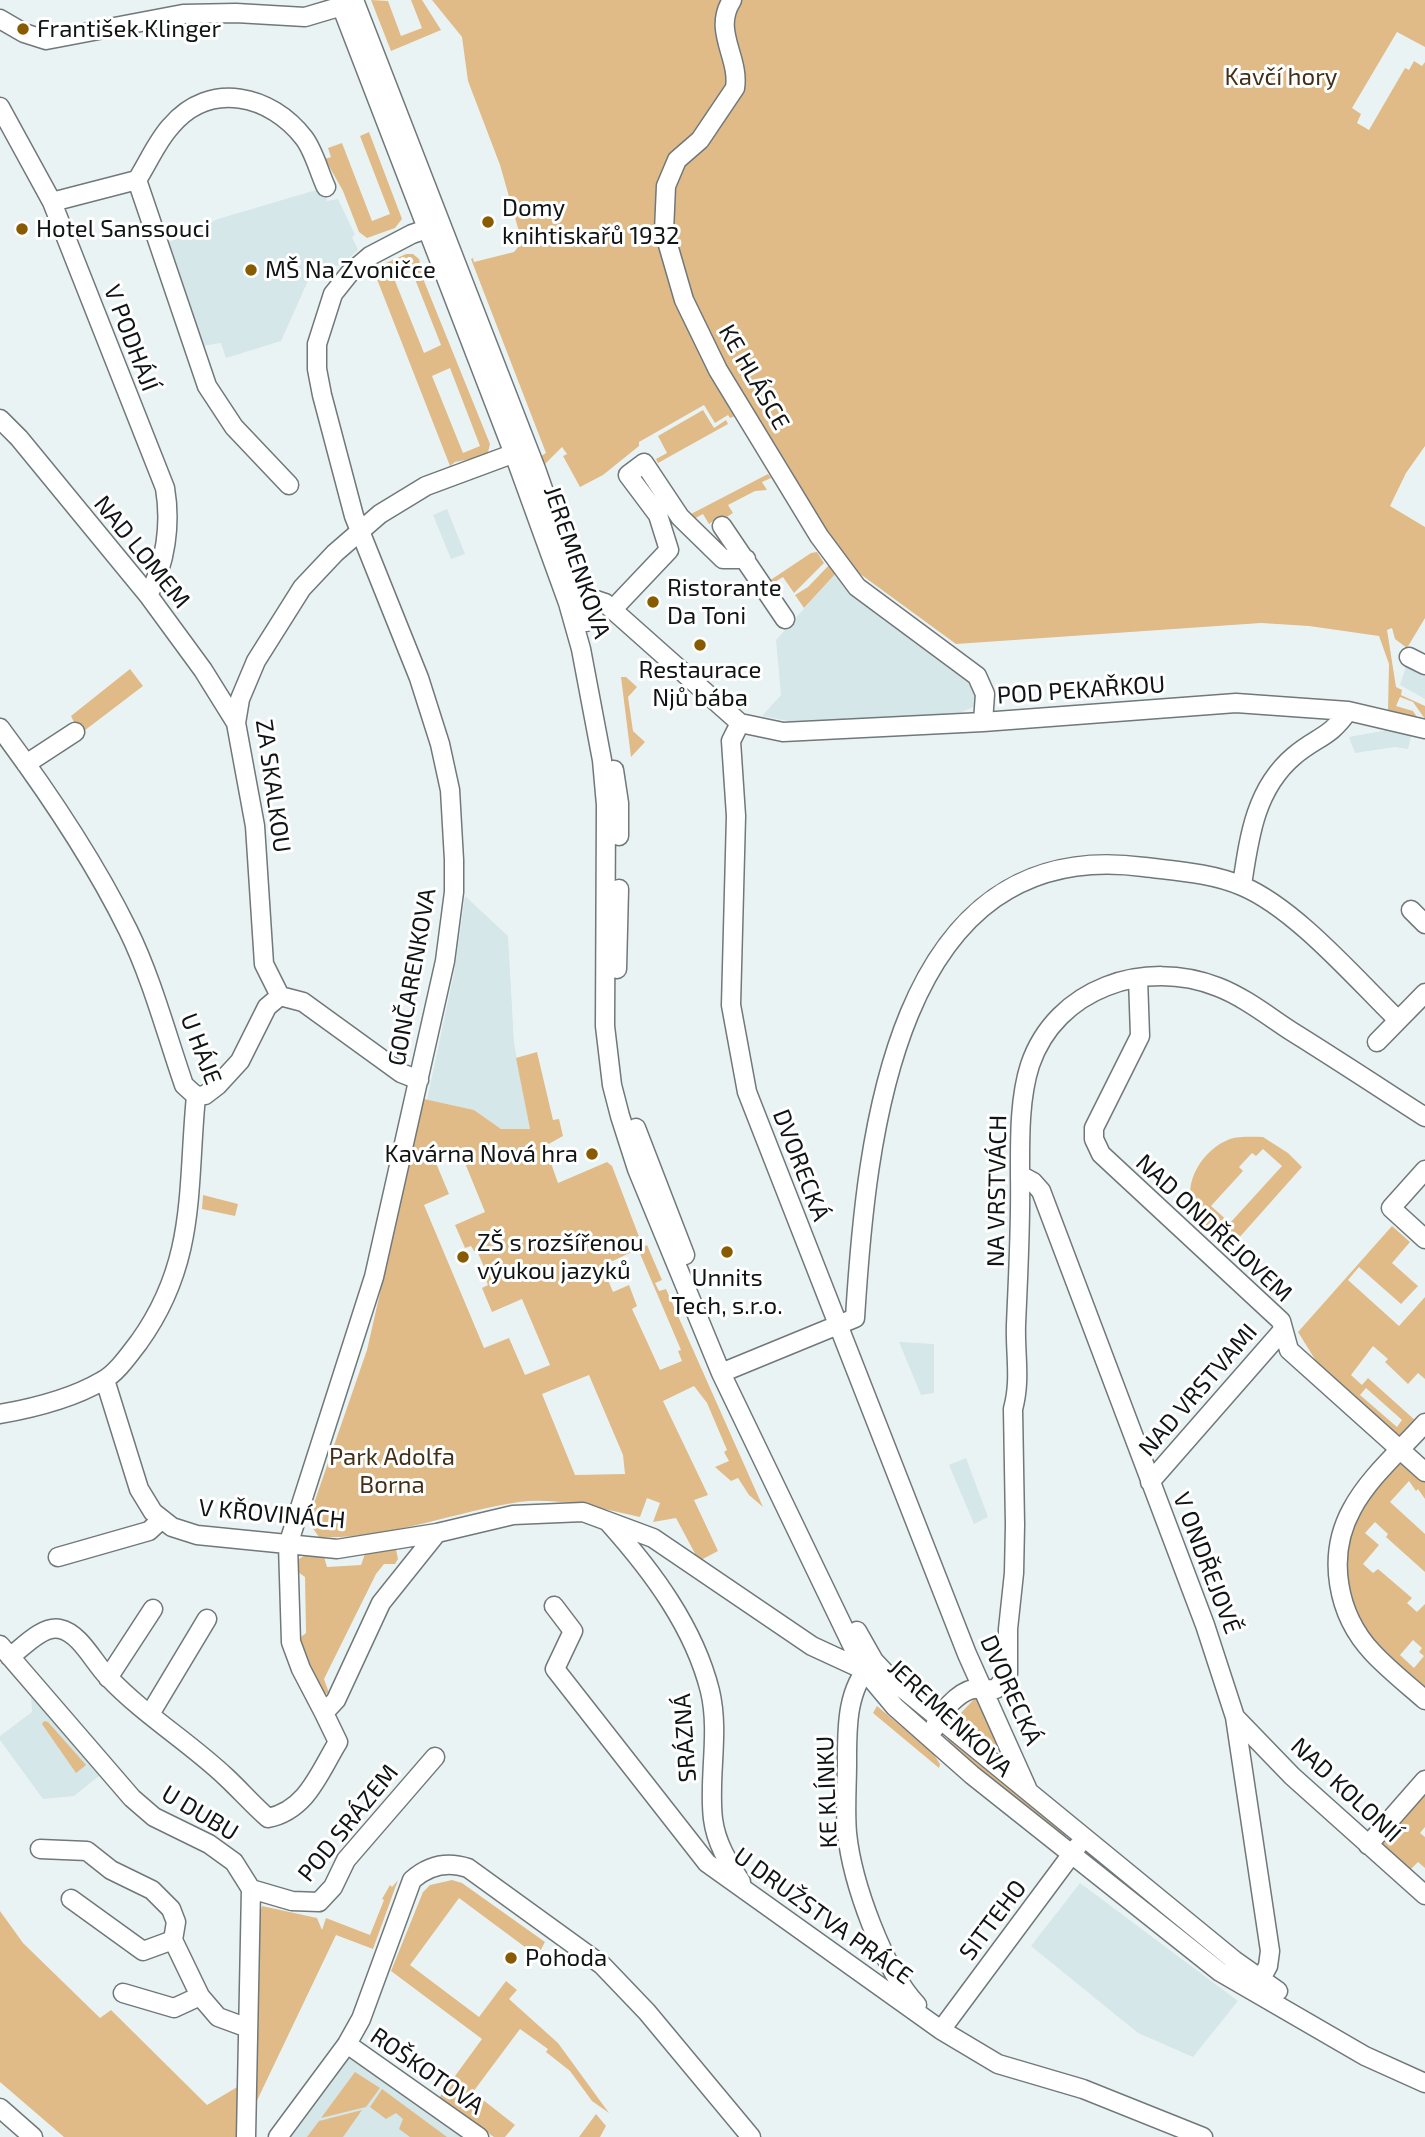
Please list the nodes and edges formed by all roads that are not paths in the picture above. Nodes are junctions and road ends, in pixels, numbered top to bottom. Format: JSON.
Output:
{"nodes":[{"id":1,"x":732,"y":0,"type":"edge"},
{"id":2,"x":347,"y":2,"type":"edge"},
{"id":3,"x":180,"y":7,"type":"edge"},
{"id":4,"x":0,"y":19,"type":"edge"},
{"id":5,"x":0,"y":107,"type":"edge"},
{"id":6,"x":137,"y":180,"type":"junction"},
{"id":7,"x":326,"y":187,"type":"dead end"},
{"id":8,"x":52,"y":202,"type":"junction"},
{"id":9,"x":434,"y":227,"type":"junction"},
{"id":10,"x":0,"y":419,"type":"edge"},
{"id":11,"x":521,"y":451,"type":"junction"},
{"id":12,"x":289,"y":485,"type":"dead end"},
{"id":13,"x":722,"y":526,"type":"dead end"},
{"id":14,"x":361,"y":531,"type":"junction"},
{"id":15,"x":746,"y":559,"type":"junction"},
{"id":16,"x":148,"y":595,"type":"junction"},
{"id":17,"x":574,"y":601,"type":"junction"},
{"id":18,"x":614,"y":608,"type":"junction"},
{"id":19,"x":785,"y":619,"type":"dead end"},
{"id":20,"x":1409,"y":657,"type":"dead end"},
{"id":21,"x":1425,"y":665,"type":"edge"},
{"id":22,"x":1348,"y":711,"type":"junction"},
{"id":23,"x":983,"y":722,"type":"junction"},
{"id":24,"x":236,"y":723,"type":"junction"},
{"id":25,"x":740,"y":723,"type":"junction"},
{"id":26,"x":0,"y":728,"type":"edge"},
{"id":27,"x":1425,"y":729,"type":"edge"},
{"id":28,"x":75,"y":732,"type":"dead end"},
{"id":29,"x":26,"y":764,"type":"junction"},
{"id":30,"x":1242,"y":885,"type":"junction"},
{"id":31,"x":1411,"y":910,"type":"dead end"},
{"id":32,"x":1425,"y":924,"type":"edge"},
{"id":33,"x":1138,"y":978,"type":"junction"},
{"id":34,"x":1425,"y":993,"type":"edge"},
{"id":35,"x":280,"y":996,"type":"junction"},
{"id":36,"x":1398,"y":1020,"type":"junction"},
{"id":37,"x":1377,"y":1042,"type":"dead end"},
{"id":38,"x":419,"y":1080,"type":"junction"},
{"id":39,"x":196,"y":1096,"type":"junction"},
{"id":40,"x":1425,"y":1117,"type":"edge"},
{"id":41,"x":1425,"y":1170,"type":"edge"},
{"id":42,"x":1020,"y":1175,"type":"junction"},
{"id":43,"x":1425,"y":1240,"type":"edge"},
{"id":44,"x":836,"y":1326,"type":"junction"},
{"id":45,"x":1283,"y":1330,"type":"junction"},
{"id":46,"x":734,"y":1368,"type":"junction"},
{"id":47,"x":105,"y":1380,"type":"junction"},
{"id":48,"x":0,"y":1414,"type":"edge"},
{"id":49,"x":1425,"y":1423,"type":"edge"},
{"id":50,"x":1401,"y":1450,"type":"junction"},
{"id":51,"x":1425,"y":1472,"type":"edge"},
{"id":52,"x":1150,"y":1482,"type":"junction"},
{"id":53,"x":162,"y":1519,"type":"junction"},
{"id":54,"x":607,"y":1520,"type":"junction"},
{"id":55,"x":437,"y":1533,"type":"junction"},
{"id":56,"x":288,"y":1545,"type":"junction"},
{"id":57,"x":58,"y":1558,"type":"dead end"},
{"id":58,"x":554,"y":1606,"type":"dead end"},
{"id":59,"x":153,"y":1609,"type":"dead end"},
{"id":60,"x":207,"y":1619,"type":"dead end"},
{"id":61,"x":5,"y":1651,"type":"edge"},
{"id":62,"x":869,"y":1666,"type":"junction"},
{"id":63,"x":108,"y":1678,"type":"junction"},
{"id":64,"x":985,"y":1690,"type":"junction"},
{"id":65,"x":1425,"y":1700,"type":"edge"},
{"id":66,"x":324,"y":1713,"type":"junction"},
{"id":67,"x":150,"y":1714,"type":"junction"},
{"id":68,"x":1235,"y":1717,"type":"junction"},
{"id":69,"x":937,"y":1719,"type":"junction"},
{"id":70,"x":936,"y":1743,"type":"junction"},
{"id":71,"x":435,"y":1757,"type":"dead end"},
{"id":72,"x":1425,"y":1780,"type":"edge"},
{"id":73,"x":1030,"y":1792,"type":"junction"},
{"id":74,"x":1084,"y":1839,"type":"junction"},
{"id":75,"x":1367,"y":1844,"type":"junction"},
{"id":76,"x":40,"y":1849,"type":"dead end"},
{"id":77,"x":1070,"y":1853,"type":"junction"},
{"id":78,"x":251,"y":1889,"type":"junction"},
{"id":79,"x":746,"y":1890,"type":"junction"},
{"id":80,"x":1425,"y":1895,"type":"edge"},
{"id":81,"x":71,"y":1899,"type":"dead end"},
{"id":82,"x":173,"y":1940,"type":"junction"},
{"id":83,"x":1258,"y":1985,"type":"junction"},
{"id":84,"x":123,"y":1993,"type":"dead end"},
{"id":85,"x":200,"y":1996,"type":"junction"},
{"id":86,"x":248,"y":2028,"type":"junction"},
{"id":87,"x":941,"y":2030,"type":"junction"},
{"id":88,"x":347,"y":2044,"type":"junction"},
{"id":89,"x":1425,"y":2071,"type":"edge"},
{"id":90,"x":1425,"y":2083,"type":"edge"},
{"id":91,"x":0,"y":2108,"type":"edge"},
{"id":92,"x":33,"y":2137,"type":"edge"},
{"id":93,"x":246,"y":2137,"type":"edge"},
{"id":94,"x":278,"y":2137,"type":"edge"},
{"id":95,"x":479,"y":2137,"type":"edge"},
{"id":96,"x":751,"y":2137,"type":"edge"},
{"id":97,"x":1203,"y":2137,"type":"edge"}],
"edges":[{"from":1,"to":23,"type":"street","name":"KE HLÁSCE"},
{"from":2,"to":3,"type":"street"},
{"from":2,"to":9,"type":"street","name":"JEREMENKOVA"},
{"from":3,"to":4,"type":"street"},
{"from":5,"to":8,"type":"street","name":"V PODHÁJÍ"},
{"from":6,"to":7,"type":"street"},
{"from":6,"to":8,"type":"street"},
{"from":6,"to":12,"type":"street"},
{"from":8,"to":16,"type":"street","name":"V PODHÁJÍ"},
{"from":9,"to":11,"type":"street","name":"JEREMENKOVA"},
{"from":9,"to":14,"type":"street","name":"GONČARENKOVA"},
{"from":10,"to":16,"type":"street","name":"NAD LOMEM"},
{"from":11,"to":14,"type":"street","name":"ZA SKALKOU"},
{"from":11,"to":17,"type":"street","name":"JEREMENKOVA"},
{"from":13,"to":15,"type":"street"},
{"from":14,"to":24,"type":"street","name":"ZA SKALKOU"},
{"from":14,"to":38,"type":"street","name":"GONČARENKOVA"},
{"from":15,"to":18,"type":"street"},
{"from":15,"to":19,"type":"street"},
{"from":16,"to":24,"type":"street","name":"NAD LOMEM"},
{"from":17,"to":18,"type":"street"},
{"from":17,"to":46,"type":"street","name":"JEREMENKOVA"},
{"from":18,"to":25,"type":"street"},
{"from":20,"to":21,"type":"street"},
{"from":22,"to":23,"type":"street","name":"POD PEKAŘKOU"},
{"from":22,"to":27,"type":"street","name":"POD PEKAŘKOU"},
{"from":22,"to":30,"type":"street"},
{"from":23,"to":25,"type":"street","name":"POD PEKAŘKOU"},
{"from":24,"to":35,"type":"street","name":"ZA SKALKOU"},
{"from":25,"to":44,"type":"street","name":"DVORECKÁ"},
{"from":26,"to":29,"type":"street","name":"U HÁJE"},
{"from":28,"to":29,"type":"street"},
{"from":29,"to":39,"type":"street","name":"U HÁJE"},
{"from":30,"to":36,"type":"street"},
{"from":30,"to":44,"type":"street"},
{"from":31,"to":32,"type":"street"},
{"from":33,"to":40,"type":"street","name":"NA VRSTVÁCH"},
{"from":33,"to":42,"type":"street","name":"NA VRSTVÁCH"},
{"from":33,"to":45,"type":"street","name":"NAD ONDŘEJOVEM"},
{"from":34,"to":36,"type":"street"},
{"from":35,"to":38,"type":"street"},
{"from":35,"to":39,"type":"street"},
{"from":36,"to":37,"type":"street"},
{"from":38,"to":56,"type":"street","name":"GONČARENKOVA"},
{"from":39,"to":47,"type":"street","name":"U HÁJE"},
{"from":41,"to":43,"type":"street"},
{"from":42,"to":52,"type":"street","name":"V ONDŘEJOVĚ"},
{"from":42,"to":64,"type":"street","name":"NA VRSTVÁCH"},
{"from":44,"to":46,"type":"street"},
{"from":44,"to":64,"type":"street","name":"DVORECKÁ"},
{"from":45,"to":50,"type":"street","name":"NAD ONDŘEJOVEM"},
{"from":45,"to":52,"type":"street","name":"NAD VRSTVAMI"},
{"from":46,"to":62,"type":"street","name":"JEREMENKOVA"},
{"from":47,"to":48,"type":"street","name":"U HÁJE"},
{"from":47,"to":53,"type":"street","name":"V KŘOVINÁCH"},
{"from":49,"to":50,"type":"street"},
{"from":50,"to":51,"type":"street","name":"NAD ONDŘEJOVEM"},
{"from":50,"to":65,"type":"street"},
{"from":52,"to":68,"type":"street","name":"V ONDŘEJOVĚ"},
{"from":53,"to":56,"type":"street","name":"V KŘOVINÁCH"},
{"from":53,"to":57,"type":"street"},
{"from":54,"to":55,"type":"street","name":"V KŘOVINÁCH"},
{"from":54,"to":62,"type":"street","name":"V KŘOVINÁCH"},
{"from":54,"to":79,"type":"street","name":"SRÁZNÁ"},
{"from":55,"to":56,"type":"street","name":"V KŘOVINÁCH"},
{"from":55,"to":66,"type":"street"},
{"from":56,"to":66,"type":"street","name":"GONČARENKOVA"},
{"from":58,"to":79,"type":"street","name":"U DRUŽSTVA PRÁCE"},
{"from":59,"to":63,"type":"street"},
{"from":60,"to":67,"type":"street"},
{"from":61,"to":63,"type":"street"},
{"from":61,"to":78,"type":"street","name":"U DUBU"},
{"from":62,"to":69,"type":"street","name":"JEREMENKOVA"},
{"from":62,"to":70,"type":"street","name":"JEREMENKOVA"},
{"from":62,"to":87,"type":"street","name":"KE KLÍNKU"},
{"from":63,"to":67,"type":"street"},
{"from":64,"to":69,"type":"street","name":"NA VRSTVÁCH"},
{"from":64,"to":73,"type":"street","name":"DVORECKÁ"},
{"from":66,"to":67,"type":"street","name":"GONČARENKOVA"},
{"from":68,"to":75,"type":"street","name":"NAD KOLONIÍ"},
{"from":68,"to":83,"type":"street","name":"V ONDŘEJOVĚ"},
{"from":69,"to":70,"type":"street"},
{"from":69,"to":73,"type":"street","name":"JEREMENKOVA"},
{"from":70,"to":77,"type":"street","name":"JEREMENKOVA"},
{"from":71,"to":78,"type":"street","name":"POD SRÁZEM"},
{"from":72,"to":75,"type":"street"},
{"from":73,"to":74,"type":"street","name":"JEREMENKOVA"},
{"from":74,"to":77,"type":"street","name":"SITTEHO"},
{"from":74,"to":83,"type":"street","name":"JEREMENKOVA"},
{"from":75,"to":80,"type":"street","name":"NAD KOLONIÍ"},
{"from":76,"to":82,"type":"street"},
{"from":77,"to":83,"type":"street","name":"JEREMENKOVA"},
{"from":77,"to":87,"type":"street","name":"SITTEHO"},
{"from":78,"to":86,"type":"street"},
{"from":79,"to":87,"type":"street","name":"U DRUŽSTVA PRÁCE"},
{"from":81,"to":82,"type":"street"},
{"from":82,"to":85,"type":"street"},
{"from":83,"to":89,"type":"street","name":"JEREMENKOVA"},
{"from":83,"to":90,"type":"street","name":"JEREMENKOVA"},
{"from":84,"to":85,"type":"street"},
{"from":85,"to":86,"type":"street"},
{"from":86,"to":93,"type":"street"},
{"from":87,"to":97,"type":"street","name":"U DRUŽSTVA PRÁCE"},
{"from":88,"to":94,"type":"street"},
{"from":88,"to":95,"type":"street","name":"ROŠKOTOVA"},
{"from":88,"to":96,"type":"street"},
{"from":91,"to":92,"type":"street"}]}
